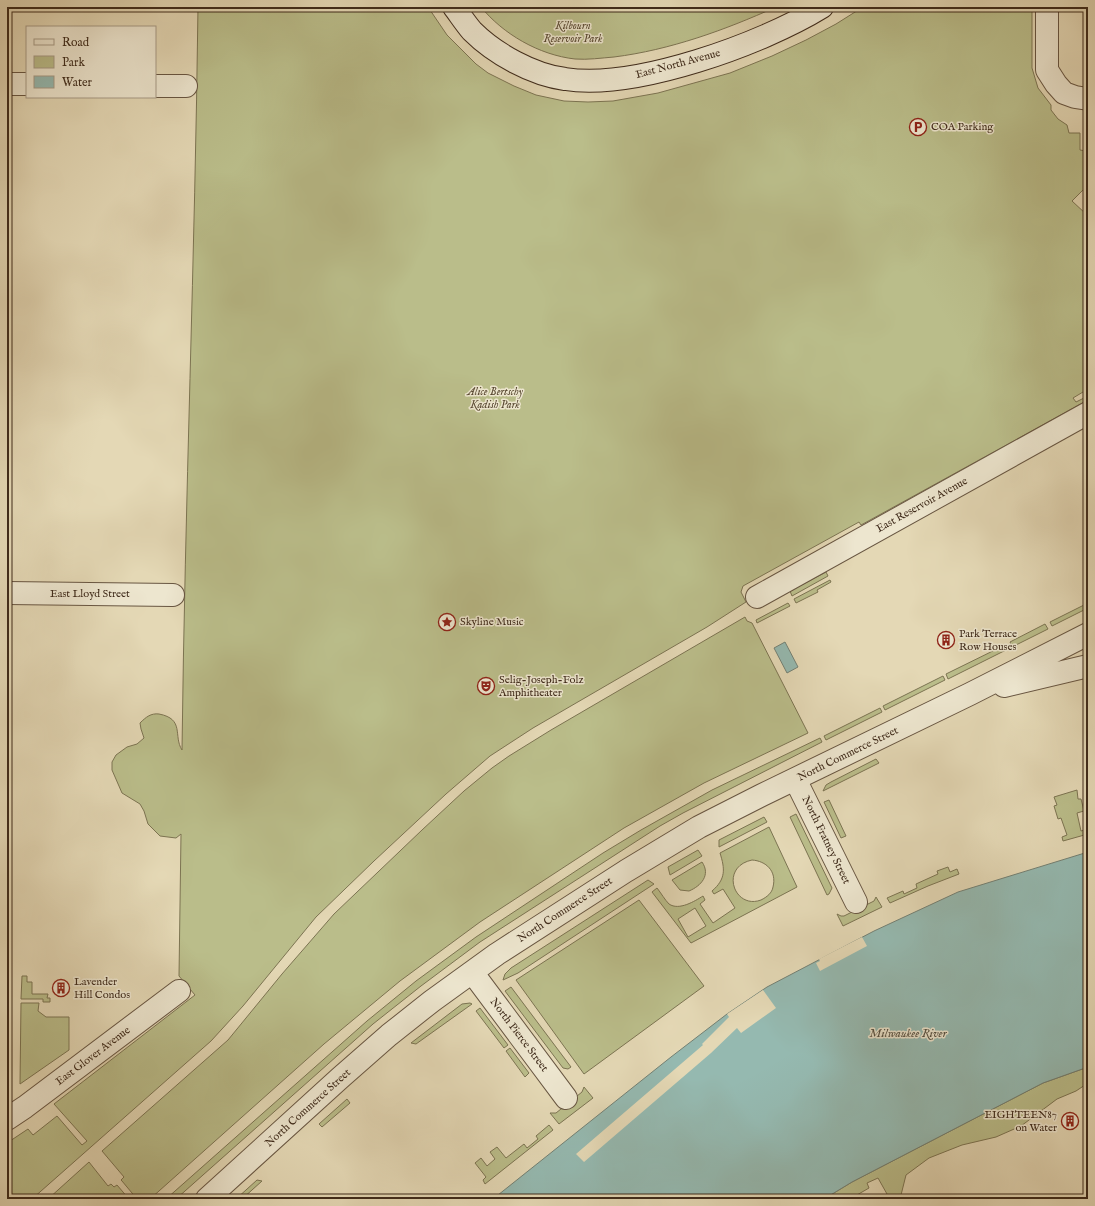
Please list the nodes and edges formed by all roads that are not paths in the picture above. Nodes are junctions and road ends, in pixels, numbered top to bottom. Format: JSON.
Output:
{"nodes":[{"id":1,"x":454,"y":7,"type":"edge"},
{"id":2,"x":822,"y":7,"type":"edge"},
{"id":3,"x":1047,"y":7,"type":"edge"},
{"id":4,"x":7,"y":84,"type":"edge"},
{"id":5,"x":26,"y":84,"type":"edge"},
{"id":6,"x":156,"y":86,"type":"edge"},
{"id":7,"x":186,"y":86,"type":"dead end"},
{"id":8,"x":1081,"y":98,"type":"edge"},
{"id":9,"x":1088,"y":413,"type":"edge"},
{"id":10,"x":7,"y":593,"type":"edge"},
{"id":11,"x":173,"y":595,"type":"dead end"},
{"id":12,"x":757,"y":597,"type":"dead end"},
{"id":13,"x":1088,"y":634,"type":"edge"},
{"id":14,"x":1088,"y":666,"type":"edge"},
{"id":15,"x":970,"y":694,"type":"junction"},
{"id":16,"x":795,"y":779,"type":"junction"},
{"id":17,"x":856,"y":902,"type":"dead end"},
{"id":18,"x":472,"y":972,"type":"junction"},
{"id":19,"x":179,"y":991,"type":"dead end"},
{"id":20,"x":566,"y":1098,"type":"dead end"},
{"id":21,"x":7,"y":1120,"type":"edge"},
{"id":22,"x":207,"y":1199,"type":"edge"}],
"edges":[{"from":1,"to":2,"type":"street","name":"East North Avenue"},
{"from":3,"to":8,"type":"street"},
{"from":4,"to":5,"type":"street"},
{"from":6,"to":7,"type":"street"},
{"from":9,"to":12,"type":"street","name":"East Reservoir Avenue"},
{"from":10,"to":11,"type":"street","name":"East Lloyd Street"},
{"from":13,"to":15,"type":"street","name":"North Commerce Street"},
{"from":14,"to":15,"type":"street","name":"North Commerce Street"},
{"from":15,"to":16,"type":"street","name":"North Commerce Street"},
{"from":16,"to":17,"type":"street","name":"North Fratney Street"},
{"from":16,"to":18,"type":"street","name":"North Commerce Street"},
{"from":18,"to":20,"type":"street","name":"North Pierce Street"},
{"from":18,"to":22,"type":"street","name":"North Commerce Street"},
{"from":19,"to":21,"type":"street","name":"East Glover Avenue"}]}
